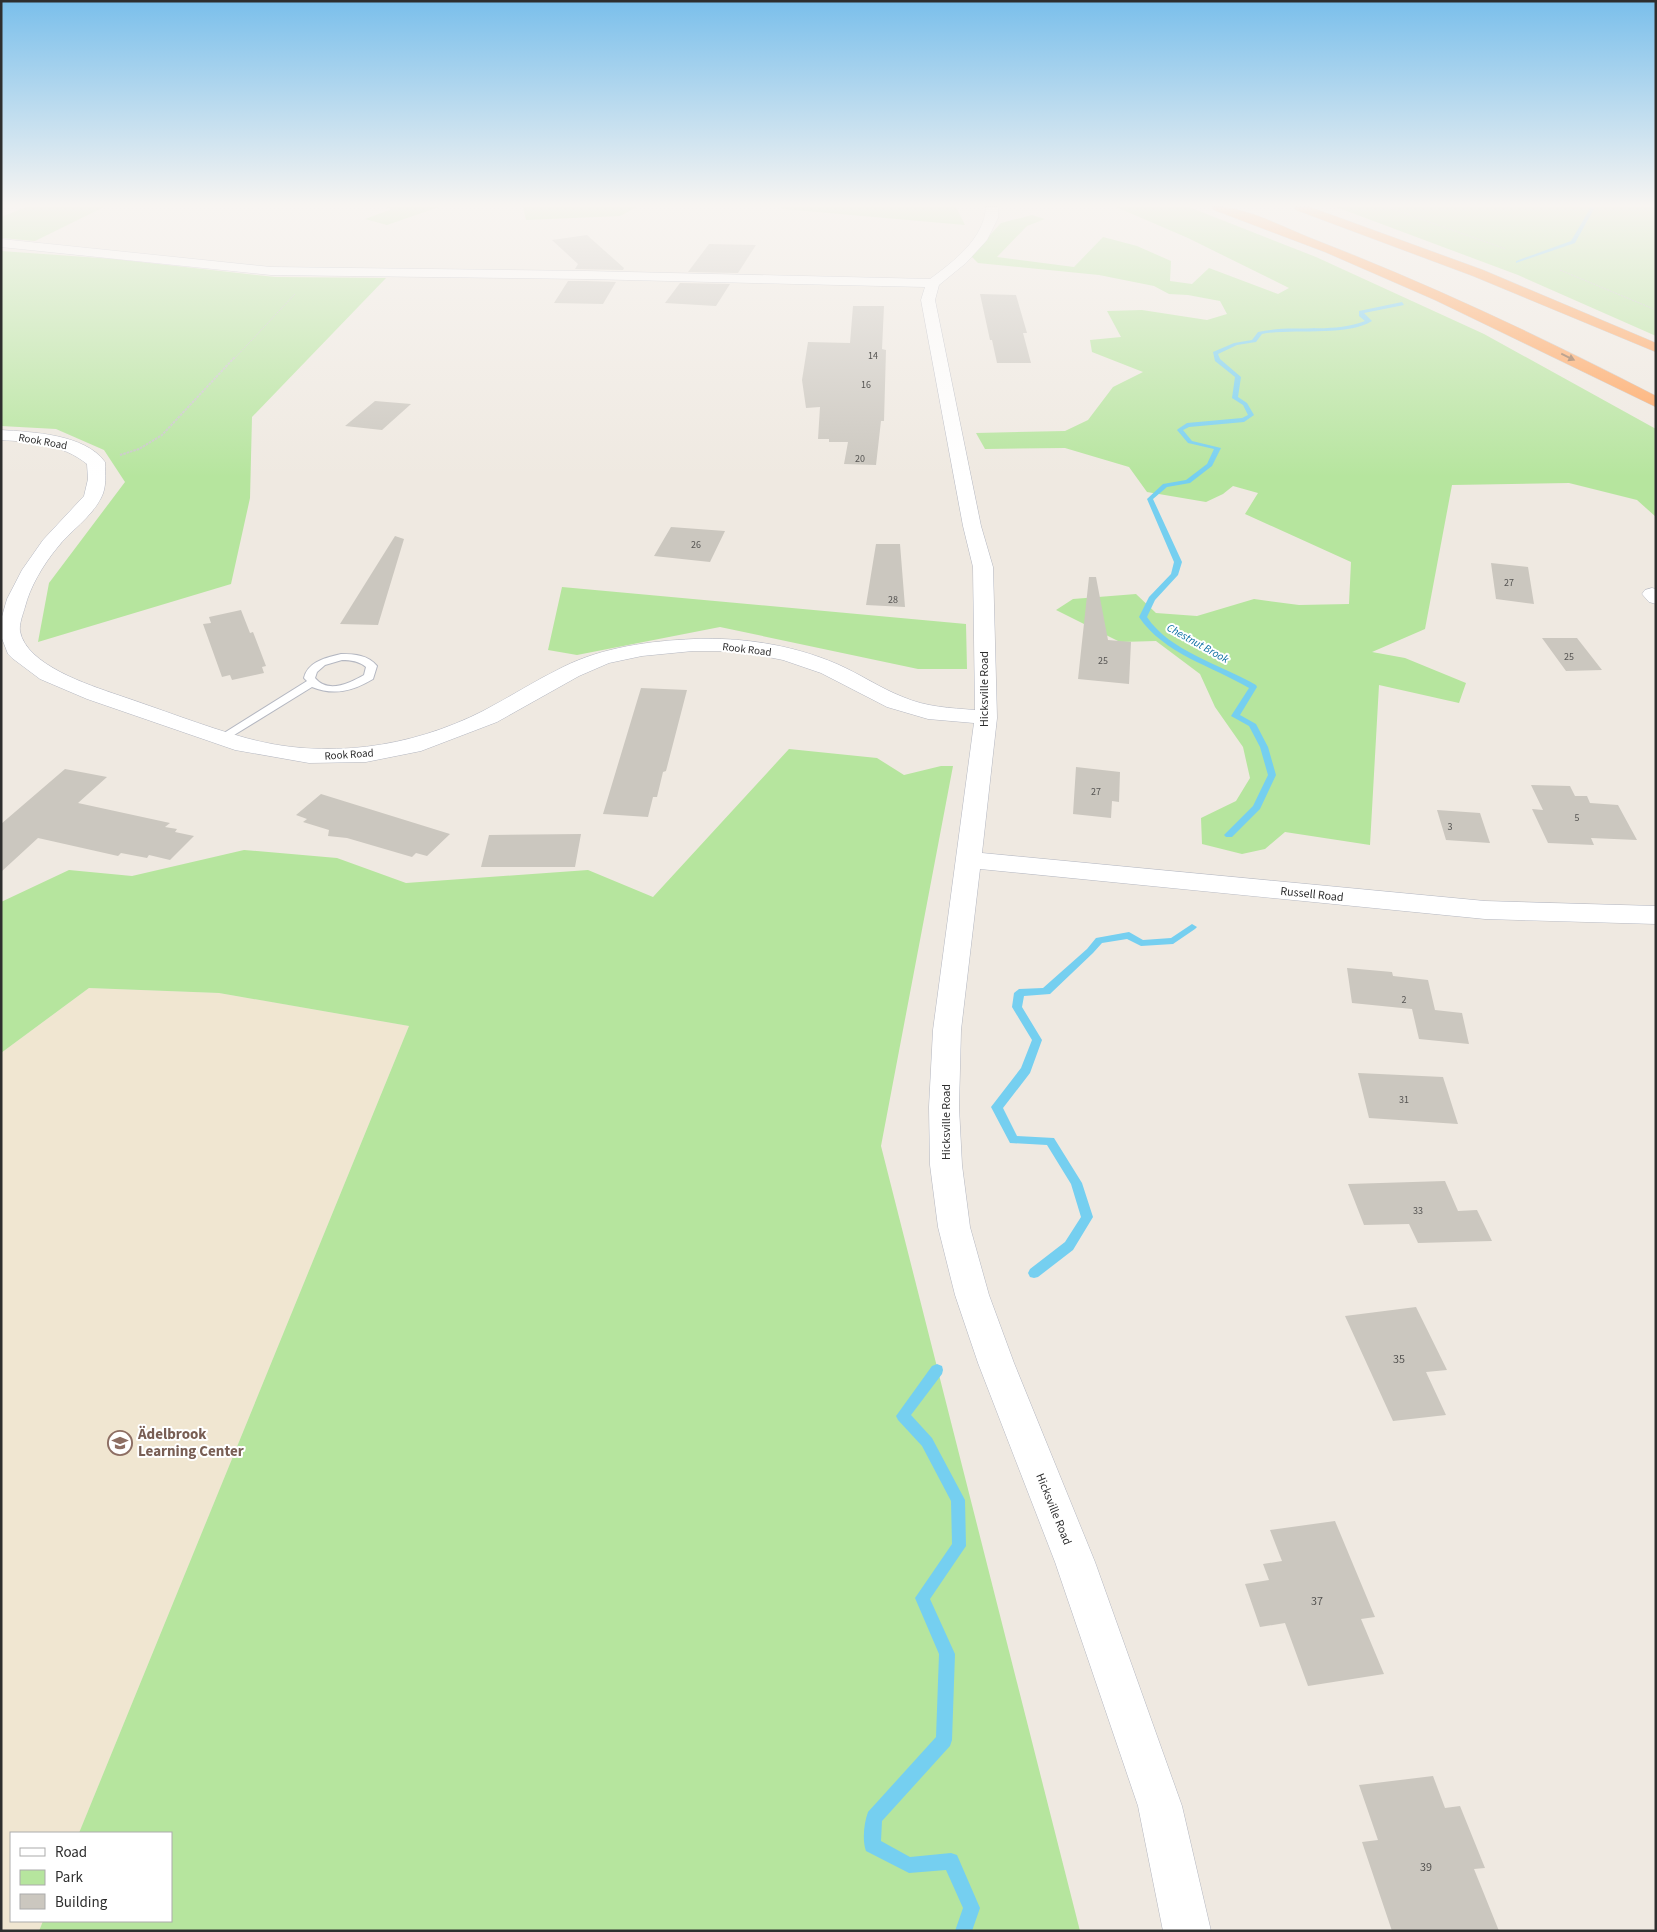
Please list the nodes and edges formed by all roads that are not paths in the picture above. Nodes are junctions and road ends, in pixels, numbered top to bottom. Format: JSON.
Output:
{"nodes":[{"id":1,"x":929,"y":297,"type":"edge"},
{"id":2,"x":1441,"y":297,"type":"edge"},
{"id":3,"x":1537,"y":297,"type":"edge"},
{"id":4,"x":1656,"y":348,"type":"edge"},
{"id":5,"x":1656,"y":402,"type":"edge"},
{"id":6,"x":1,"y":435,"type":"edge"},
{"id":7,"x":311,"y":683,"type":"junction"},
{"id":8,"x":986,"y":718,"type":"junction"},
{"id":9,"x":222,"y":738,"type":"junction"},
{"id":10,"x":970,"y":860,"type":"junction"},
{"id":11,"x":1656,"y":915,"type":"edge"},
{"id":12,"x":1187,"y":1931,"type":"edge"}],
"edges":[{"from":1,"to":8,"type":"street","name":"Hicksville Road"},
{"from":2,"to":5,"type":"highway","one_way":true},
{"from":3,"to":4,"type":"highway"},
{"from":6,"to":9,"type":"street","name":"Rook Road"},
{"from":7,"to":7,"type":"lane"},
{"from":7,"to":9,"type":"lane"},
{"from":8,"to":9,"type":"street","name":"Rook Road"},
{"from":8,"to":10,"type":"street","name":"Hicksville Road"},
{"from":10,"to":11,"type":"street","name":"Russell Road"},
{"from":10,"to":12,"type":"street","name":"Hicksville Road"}]}
